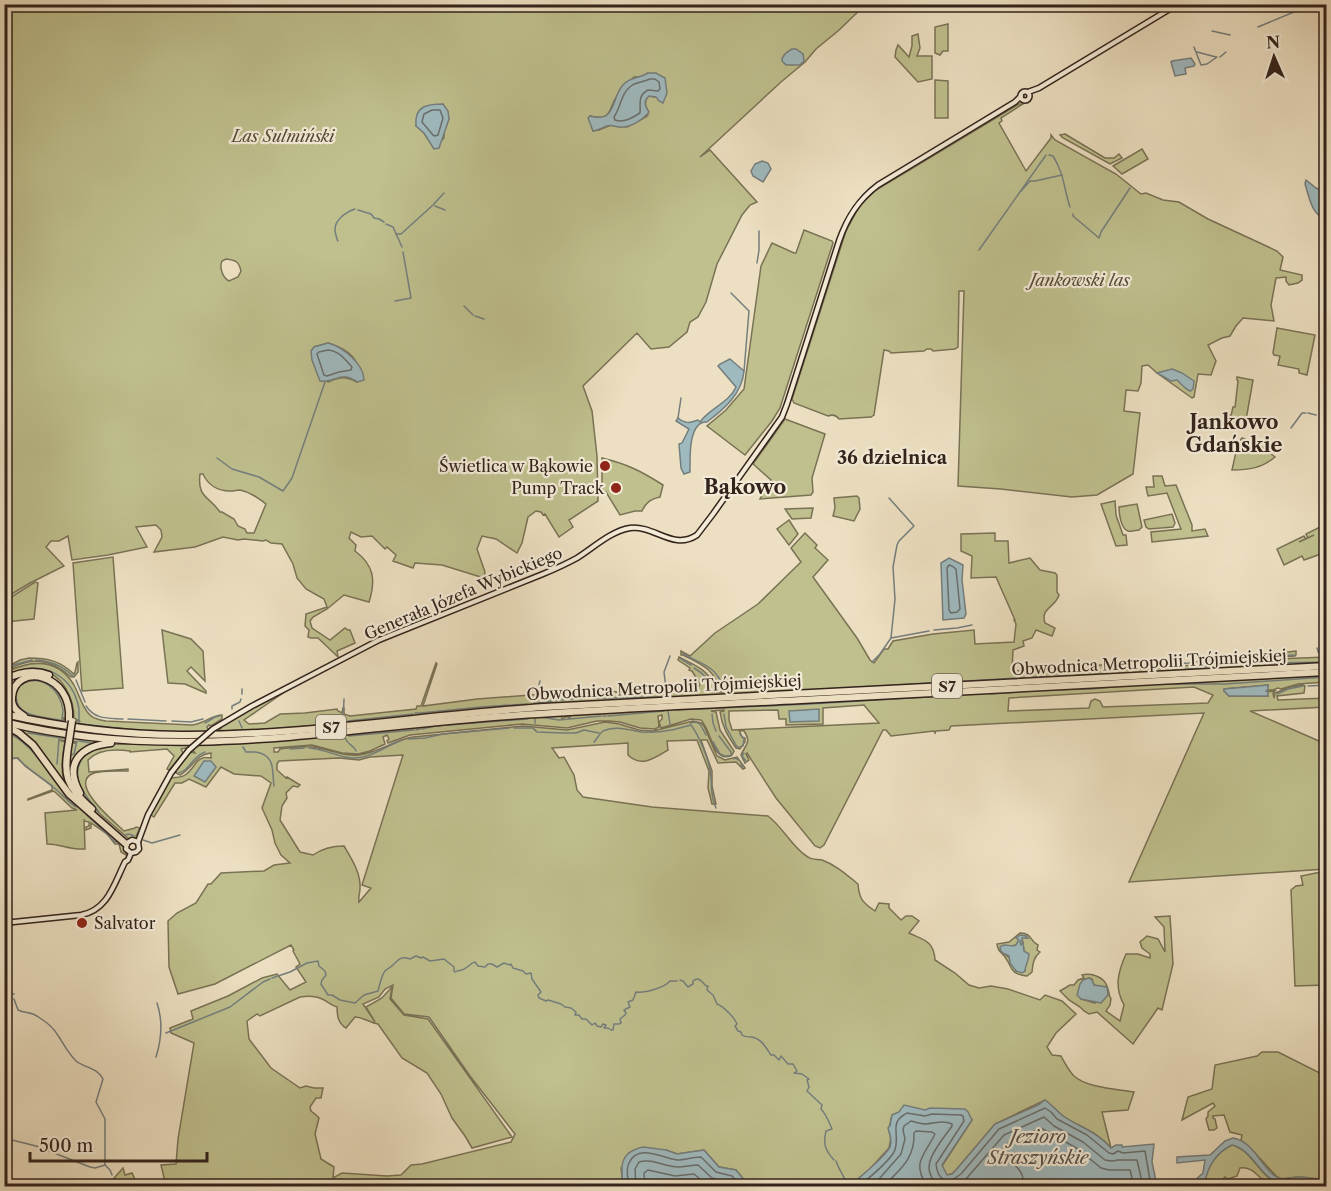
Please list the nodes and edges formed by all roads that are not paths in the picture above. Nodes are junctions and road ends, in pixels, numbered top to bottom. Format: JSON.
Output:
{"nodes":[{"id":1,"x":1178,"y":4,"type":"edge"},
{"id":2,"x":1326,"y":666,"type":"edge"},
{"id":3,"x":1326,"y":672,"type":"edge"},
{"id":4,"x":4,"y":680,"type":"edge"},
{"id":5,"x":566,"y":709,"type":"junction"},
{"id":6,"x":4,"y":714,"type":"edge"},
{"id":7,"x":29,"y":720,"type":"junction"},
{"id":8,"x":70,"y":720,"type":"junction"},
{"id":9,"x":4,"y":724,"type":"edge"},
{"id":10,"x":68,"y":741,"type":"junction"},
{"id":11,"x":124,"y":741,"type":"junction"},
{"id":12,"x":76,"y":799,"type":"junction"},
{"id":13,"x":84,"y":802,"type":"junction"},
{"id":14,"x":132,"y":842,"type":"junction"},
{"id":15,"x":129,"y":852,"type":"junction"},
{"id":16,"x":4,"y":922,"type":"edge"}],
"edges":[{"from":1,"to":14,"type":"main road","name":"Generała Józefa Wybickiego","bridge":true},
{"from":2,"to":5,"type":"highway","name":"Obwodnica Metropolii Trójmiejskiej","number":"S7"},
{"from":3,"to":5,"type":"highway","name":"Obwodnica Metropolii Trójmiejskiej","number":"S7"},
{"from":4,"to":8,"type":"highway"},
{"from":5,"to":7,"type":"highway","name":"Obwodnica Metropolii Trójmiejskiej","number":"S7"},
{"from":5,"to":11,"type":"highway","name":"Obwodnica Metropolii Trójmiejskiej","number":"S7"},
{"from":6,"to":7,"type":"highway","name":"Obwodnica Metropolii Trójmiejskiej","number":"S7"},
{"from":7,"to":8,"type":"highway"},
{"from":8,"to":10,"type":"highway","bridge":true},
{"from":9,"to":11,"type":"highway","name":"Obwodnica Metropolii Trójmiejskiej","number":"S7"},
{"from":9,"to":12,"type":"highway"},
{"from":10,"to":12,"type":"highway"},
{"from":10,"to":13,"type":"highway"},
{"from":11,"to":13,"type":"highway"},
{"from":12,"to":14,"type":"highway"},
{"from":13,"to":14,"type":"highway"},
{"from":14,"to":15,"type":"main road"},
{"from":14,"to":15,"type":"main road"},
{"from":15,"to":16,"type":"main road"}]}
